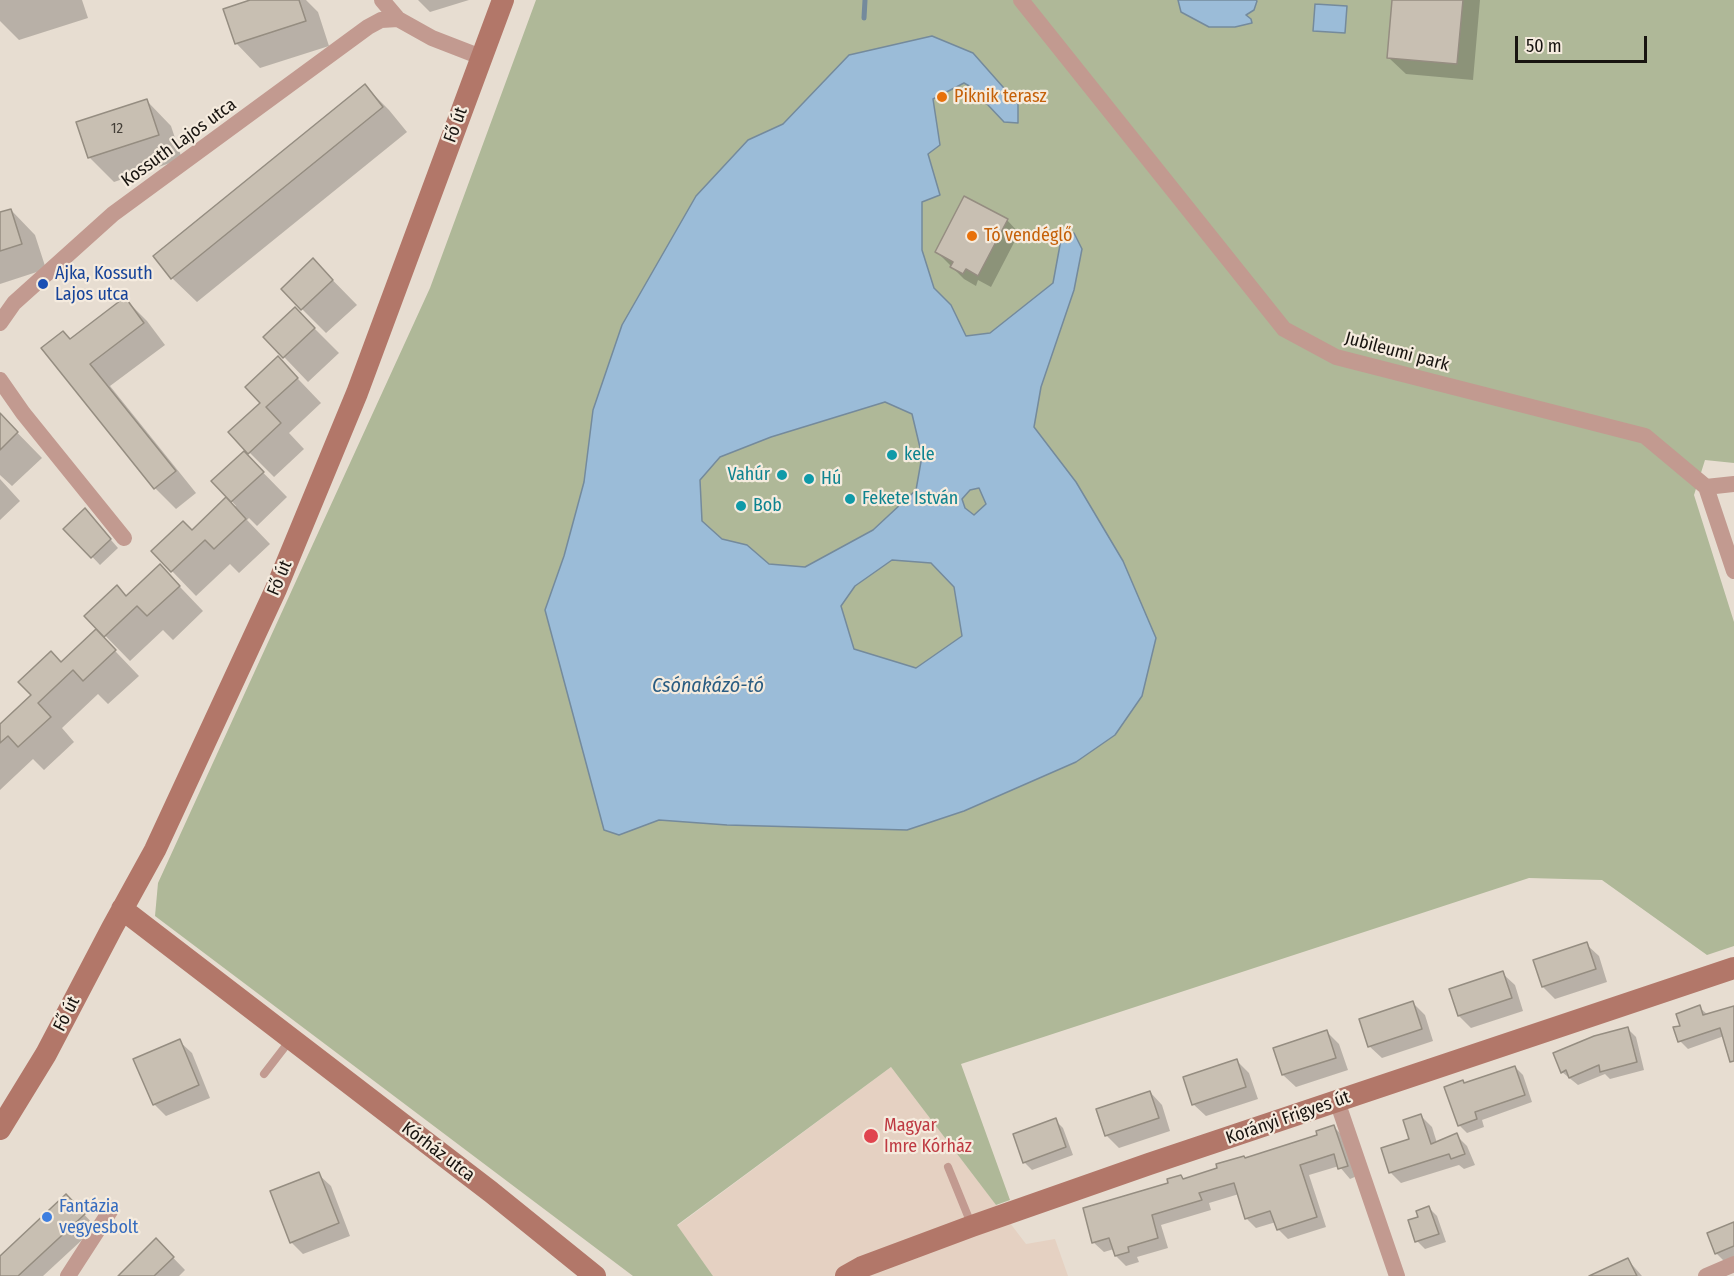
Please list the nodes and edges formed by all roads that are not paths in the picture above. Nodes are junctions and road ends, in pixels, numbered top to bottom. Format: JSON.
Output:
{"nodes":[{"id":1,"x":382,"y":0,"type":"edge"},
{"id":2,"x":503,"y":0,"type":"edge"},
{"id":3,"x":1021,"y":0,"type":"edge"},
{"id":4,"x":398,"y":19,"type":"junction"},
{"id":5,"x":481,"y":57,"type":"junction"},
{"id":6,"x":0,"y":323,"type":"edge"},
{"id":7,"x":0,"y":380,"type":"edge"},
{"id":8,"x":1734,"y":484,"type":"edge"},
{"id":9,"x":1706,"y":487,"type":"junction"},
{"id":10,"x":124,"y":538,"type":"dead end"},
{"id":11,"x":1734,"y":569,"type":"edge"},
{"id":12,"x":122,"y":909,"type":"junction"},
{"id":13,"x":1734,"y":968,"type":"edge"},
{"id":14,"x":291,"y":1039,"type":"junction"},
{"id":15,"x":264,"y":1074,"type":"dead end"},
{"id":16,"x":1337,"y":1101,"type":"junction"},
{"id":17,"x":0,"y":1129,"type":"edge"},
{"id":18,"x":948,"y":1167,"type":"dead end"},
{"id":19,"x":112,"y":1208,"type":"dead end"},
{"id":20,"x":972,"y":1226,"type":"junction"},
{"id":21,"x":1734,"y":1264,"type":"edge"},
{"id":22,"x":586,"y":1272,"type":"edge"},
{"id":23,"x":68,"y":1276,"type":"edge"},
{"id":24,"x":846,"y":1276,"type":"edge"},
{"id":25,"x":1397,"y":1276,"type":"edge"},
{"id":26,"x":1706,"y":1276,"type":"edge"}],
"edges":[{"from":1,"to":4,"type":"street"},
{"from":2,"to":5,"type":"main road","name":"Fő út"},
{"from":3,"to":9,"type":"street","name":"Jubileumi park"},
{"from":4,"to":5,"type":"street"},
{"from":4,"to":6,"type":"street","name":"Kossuth Lajos utca"},
{"from":5,"to":12,"type":"main road","name":"Fő út"},
{"from":7,"to":10,"type":"street"},
{"from":8,"to":9,"type":"street"},
{"from":9,"to":11,"type":"street"},
{"from":12,"to":14,"type":"main road","name":"Kórház utca"},
{"from":12,"to":17,"type":"main road","name":"Fő út"},
{"from":13,"to":16,"type":"main road","name":"Korányi Frigyes út"},
{"from":14,"to":15,"type":"lane"},
{"from":14,"to":22,"type":"main road","name":"Kórház utca"},
{"from":16,"to":20,"type":"main road","name":"Korányi Frigyes út"},
{"from":16,"to":25,"type":"street"},
{"from":18,"to":20,"type":"lane"},
{"from":19,"to":23,"type":"street"},
{"from":20,"to":24,"type":"main road","name":"Korányi Frigyes út"},
{"from":21,"to":26,"type":"street"}]}
